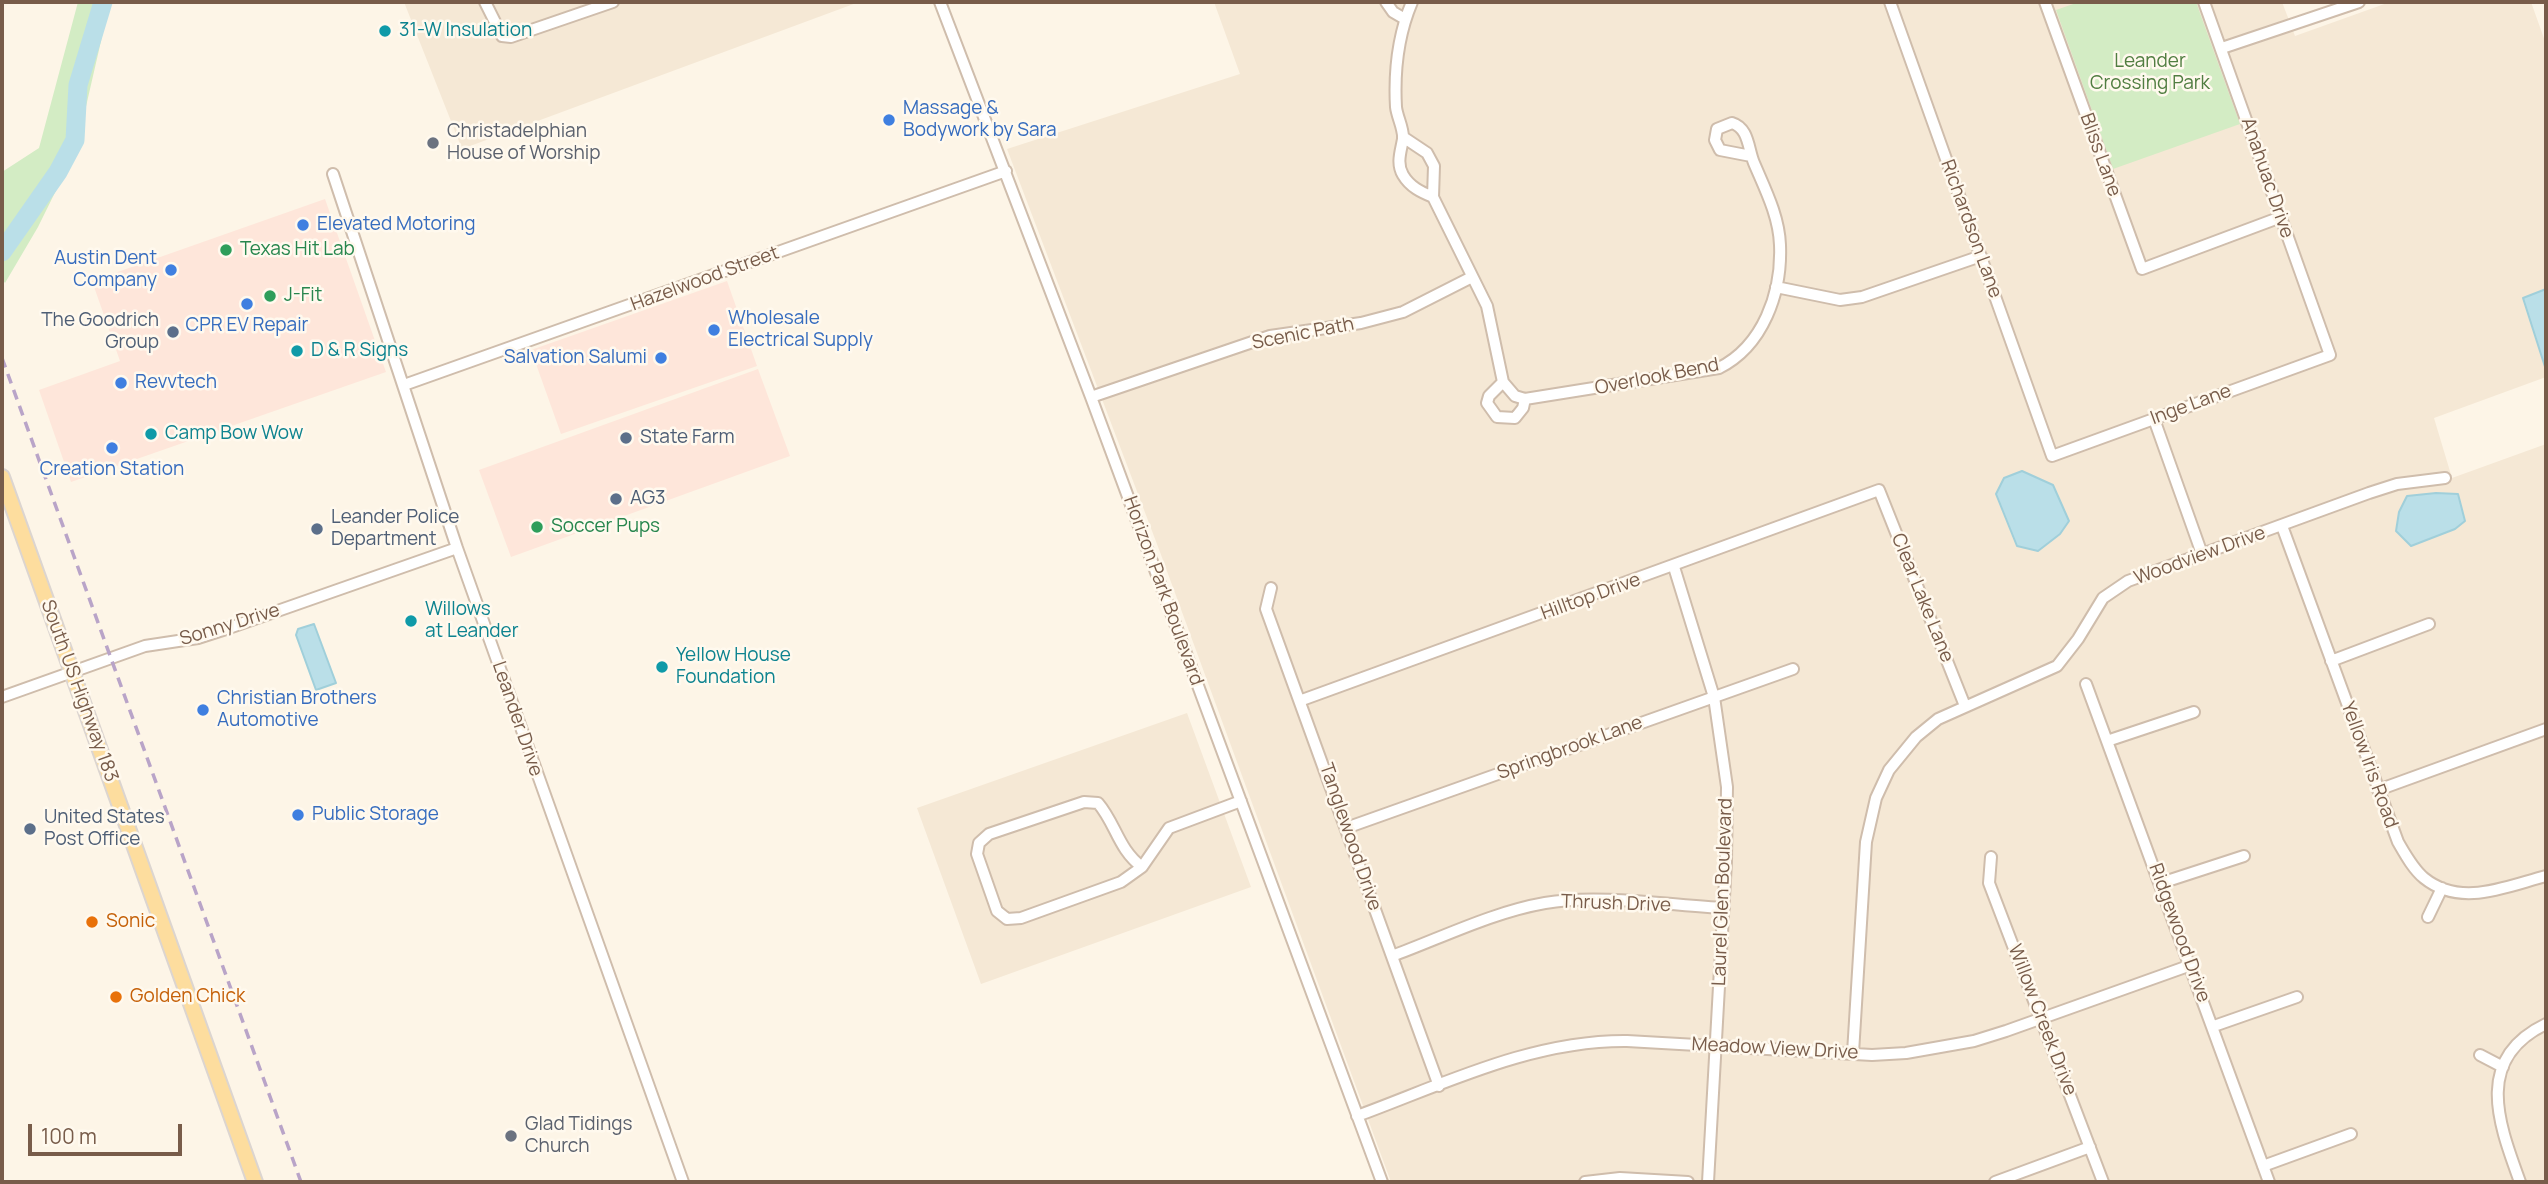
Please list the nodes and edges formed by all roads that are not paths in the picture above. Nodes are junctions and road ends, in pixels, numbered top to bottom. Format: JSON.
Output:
{"nodes":[{"id":1,"x":485,"y":2,"type":"edge"},
{"id":2,"x":613,"y":2,"type":"edge"},
{"id":3,"x":940,"y":2,"type":"edge"},
{"id":4,"x":1386,"y":2,"type":"edge"},
{"id":5,"x":1412,"y":2,"type":"edge"},
{"id":6,"x":1890,"y":2,"type":"edge"},
{"id":7,"x":2045,"y":2,"type":"edge"},
{"id":8,"x":2204,"y":2,"type":"edge"},
{"id":9,"x":2360,"y":2,"type":"edge"},
{"id":10,"x":1405,"y":19,"type":"junction"},
{"id":11,"x":2222,"y":48,"type":"junction"},
{"id":12,"x":1403,"y":137,"type":"junction"},
{"id":13,"x":1751,"y":156,"type":"dead end"},
{"id":14,"x":1006,"y":171,"type":"junction"},
{"id":15,"x":333,"y":174,"type":"dead end"},
{"id":16,"x":1433,"y":197,"type":"junction"},
{"id":17,"x":2281,"y":217,"type":"junction"},
{"id":18,"x":1981,"y":256,"type":"junction"},
{"id":19,"x":1472,"y":277,"type":"junction"},
{"id":20,"x":1776,"y":287,"type":"junction"},
{"id":21,"x":2330,"y":355,"type":"joint"},
{"id":22,"x":1503,"y":382,"type":"junction"},
{"id":23,"x":404,"y":385,"type":"junction"},
{"id":24,"x":1091,"y":397,"type":"junction"},
{"id":25,"x":1525,"y":399,"type":"junction"},
{"id":26,"x":2154,"y":419,"type":"junction"},
{"id":27,"x":2052,"y":456,"type":"joint"},
{"id":28,"x":2,"y":477,"type":"edge"},
{"id":29,"x":2445,"y":478,"type":"dead end"},
{"id":30,"x":1879,"y":491,"type":"joint"},
{"id":31,"x":2282,"y":526,"type":"junction"},
{"id":32,"x":457,"y":548,"type":"junction"},
{"id":33,"x":2202,"y":554,"type":"junction"},
{"id":34,"x":1674,"y":567,"type":"junction"},
{"id":35,"x":1271,"y":588,"type":"dead end"},
{"id":36,"x":2429,"y":624,"type":"dead end"},
{"id":37,"x":2331,"y":661,"type":"junction"},
{"id":38,"x":1793,"y":668,"type":"dead end"},
{"id":39,"x":72,"y":672,"type":"junction"},
{"id":40,"x":2085,"y":684,"type":"dead end"},
{"id":41,"x":2,"y":697,"type":"edge"},
{"id":42,"x":1714,"y":697,"type":"junction"},
{"id":43,"x":1302,"y":700,"type":"junction"},
{"id":44,"x":1965,"y":706,"type":"junction"},
{"id":45,"x":2194,"y":712,"type":"dead end"},
{"id":46,"x":2546,"y":729,"type":"edge"},
{"id":47,"x":2107,"y":741,"type":"junction"},
{"id":48,"x":2378,"y":790,"type":"junction"},
{"id":49,"x":1241,"y":801,"type":"junction"},
{"id":50,"x":1346,"y":828,"type":"junction"},
{"id":51,"x":2244,"y":856,"type":"dead end"},
{"id":52,"x":1992,"y":857,"type":"dead end"},
{"id":53,"x":1142,"y":867,"type":"junction"},
{"id":54,"x":2546,"y":876,"type":"edge"},
{"id":55,"x":2161,"y":883,"type":"junction"},
{"id":56,"x":2442,"y":888,"type":"junction"},
{"id":57,"x":1724,"y":908,"type":"junction"},
{"id":58,"x":2428,"y":917,"type":"dead end"},
{"id":59,"x":1392,"y":956,"type":"junction"},
{"id":60,"x":2191,"y":965,"type":"junction"},
{"id":61,"x":2297,"y":997,"type":"dead end"},
{"id":62,"x":2042,"y":1018,"type":"junction"},
{"id":63,"x":2546,"y":1024,"type":"edge"},
{"id":64,"x":2214,"y":1026,"type":"junction"},
{"id":65,"x":1716,"y":1045,"type":"junction"},
{"id":66,"x":1853,"y":1054,"type":"junction"},
{"id":67,"x":2480,"y":1055,"type":"dead end"},
{"id":68,"x":2504,"y":1067,"type":"junction"},
{"id":69,"x":1438,"y":1086,"type":"junction"},
{"id":70,"x":1357,"y":1116,"type":"junction"},
{"id":71,"x":2351,"y":1134,"type":"dead end"},
{"id":72,"x":2090,"y":1147,"type":"junction"},
{"id":73,"x":2263,"y":1166,"type":"junction"},
{"id":74,"x":255,"y":1182,"type":"edge"},
{"id":75,"x":683,"y":1182,"type":"edge"},
{"id":76,"x":1382,"y":1182,"type":"edge"},
{"id":77,"x":1585,"y":1182,"type":"edge"},
{"id":78,"x":1688,"y":1182,"type":"edge"},
{"id":79,"x":1708,"y":1182,"type":"edge"},
{"id":80,"x":1995,"y":1182,"type":"edge"},
{"id":81,"x":2103,"y":1182,"type":"edge"},
{"id":82,"x":2269,"y":1182,"type":"edge"},
{"id":83,"x":2520,"y":1182,"type":"edge"}],
"edges":[{"from":1,"to":2,"type":"street"},
{"from":3,"to":14,"type":"street","name":"Horizon Park Boulevard"},
{"from":4,"to":10,"type":"street"},
{"from":5,"to":10,"type":"street"},
{"from":6,"to":18,"type":"street","name":"Richardson Lane"},
{"from":7,"to":17,"type":"street","name":"Bliss Lane"},
{"from":8,"to":11,"type":"street","name":"Anahuac Drive"},
{"from":9,"to":11,"type":"street"},
{"from":10,"to":12,"type":"street"},
{"from":11,"to":17,"type":"street","name":"Anahuac Drive"},
{"from":12,"to":16,"type":"street"},
{"from":12,"to":16,"type":"street"},
{"from":13,"to":20,"type":"street","name":"Overlook Bend"},
{"from":14,"to":23,"type":"street","name":"Hazelwood Street"},
{"from":14,"to":24,"type":"street","name":"Horizon Park Boulevard"},
{"from":15,"to":23,"type":"street","name":"Leander Drive"},
{"from":16,"to":19,"type":"street"},
{"from":17,"to":21,"type":"street","name":"Anahuac Drive"},
{"from":18,"to":20,"type":"street"},
{"from":18,"to":27,"type":"street","name":"Richardson Lane"},
{"from":19,"to":22,"type":"street"},
{"from":19,"to":24,"type":"street","name":"Scenic Path"},
{"from":20,"to":25,"type":"street","name":"Overlook Bend"},
{"from":21,"to":26,"type":"street","name":"Inge Lane"},
{"from":22,"to":25,"type":"street"},
{"from":22,"to":25,"type":"street","name":"Overlook Bend"},
{"from":23,"to":32,"type":"street","name":"Leander Drive"},
{"from":24,"to":49,"type":"street","name":"Horizon Park Boulevard"},
{"from":26,"to":27,"type":"street","name":"Inge Lane"},
{"from":26,"to":33,"type":"street"},
{"from":28,"to":39,"type":"main road","name":"South US Highway 183"},
{"from":29,"to":31,"type":"street","name":"Woodview Drive"},
{"from":30,"to":34,"type":"street","name":"Hilltop Drive"},
{"from":30,"to":44,"type":"street","name":"Clear Lake Lane"},
{"from":31,"to":33,"type":"street","name":"Woodview Drive"},
{"from":31,"to":37,"type":"street","name":"Yellow Iris Road"},
{"from":32,"to":39,"type":"street","name":"Sonny Drive"},
{"from":32,"to":75,"type":"street","name":"Leander Drive"},
{"from":33,"to":44,"type":"street","name":"Woodview Drive"},
{"from":34,"to":42,"type":"street","name":"Laurel Glen Boulevard"},
{"from":34,"to":43,"type":"street","name":"Hilltop Drive"},
{"from":35,"to":43,"type":"street","name":"Tanglewood Drive"},
{"from":36,"to":37,"type":"street"},
{"from":37,"to":48,"type":"street","name":"Yellow Iris Road"},
{"from":38,"to":42,"type":"street","name":"Springbrook Lane"},
{"from":39,"to":41,"type":"street","name":"Sonny Drive"},
{"from":39,"to":74,"type":"main road","name":"South US Highway 183"},
{"from":40,"to":47,"type":"street","name":"Ridgewood Drive"},
{"from":42,"to":50,"type":"street","name":"Springbrook Lane"},
{"from":42,"to":57,"type":"street","name":"Laurel Glen Boulevard"},
{"from":43,"to":50,"type":"street","name":"Tanglewood Drive"},
{"from":44,"to":66,"type":"street","name":"Woodview Drive"},
{"from":45,"to":47,"type":"street"},
{"from":46,"to":48,"type":"street"},
{"from":47,"to":55,"type":"street","name":"Ridgewood Drive"},
{"from":48,"to":56,"type":"street","name":"Yellow Iris Road"},
{"from":49,"to":53,"type":"street"},
{"from":49,"to":70,"type":"street","name":"Horizon Park Boulevard"},
{"from":50,"to":59,"type":"street","name":"Tanglewood Drive"},
{"from":51,"to":55,"type":"street"},
{"from":52,"to":62,"type":"street","name":"Willow Creek Drive"},
{"from":53,"to":53,"type":"street"},
{"from":54,"to":56,"type":"street"},
{"from":55,"to":60,"type":"street","name":"Ridgewood Drive"},
{"from":56,"to":58,"type":"street"},
{"from":57,"to":59,"type":"street","name":"Thrush Drive"},
{"from":57,"to":65,"type":"street","name":"Laurel Glen Boulevard"},
{"from":59,"to":69,"type":"street","name":"Tanglewood Drive"},
{"from":60,"to":62,"type":"street","name":"Meadow View Drive"},
{"from":60,"to":64,"type":"street","name":"Ridgewood Drive"},
{"from":61,"to":64,"type":"street"},
{"from":62,"to":66,"type":"street","name":"Meadow View Drive"},
{"from":62,"to":72,"type":"street","name":"Willow Creek Drive"},
{"from":63,"to":68,"type":"street"},
{"from":64,"to":73,"type":"street","name":"Ridgewood Drive"},
{"from":65,"to":66,"type":"street","name":"Meadow View Drive"},
{"from":65,"to":69,"type":"street","name":"Meadow View Drive"},
{"from":65,"to":79,"type":"street","name":"Laurel Glen Boulevard"},
{"from":67,"to":68,"type":"street"},
{"from":68,"to":83,"type":"street"},
{"from":69,"to":70,"type":"street","name":"Meadow View Drive"},
{"from":70,"to":76,"type":"street","name":"Horizon Park Boulevard"},
{"from":71,"to":73,"type":"street"},
{"from":72,"to":80,"type":"street"},
{"from":72,"to":81,"type":"street","name":"Willow Creek Drive"},
{"from":73,"to":82,"type":"street","name":"Ridgewood Drive"},
{"from":77,"to":78,"type":"street"}]}
